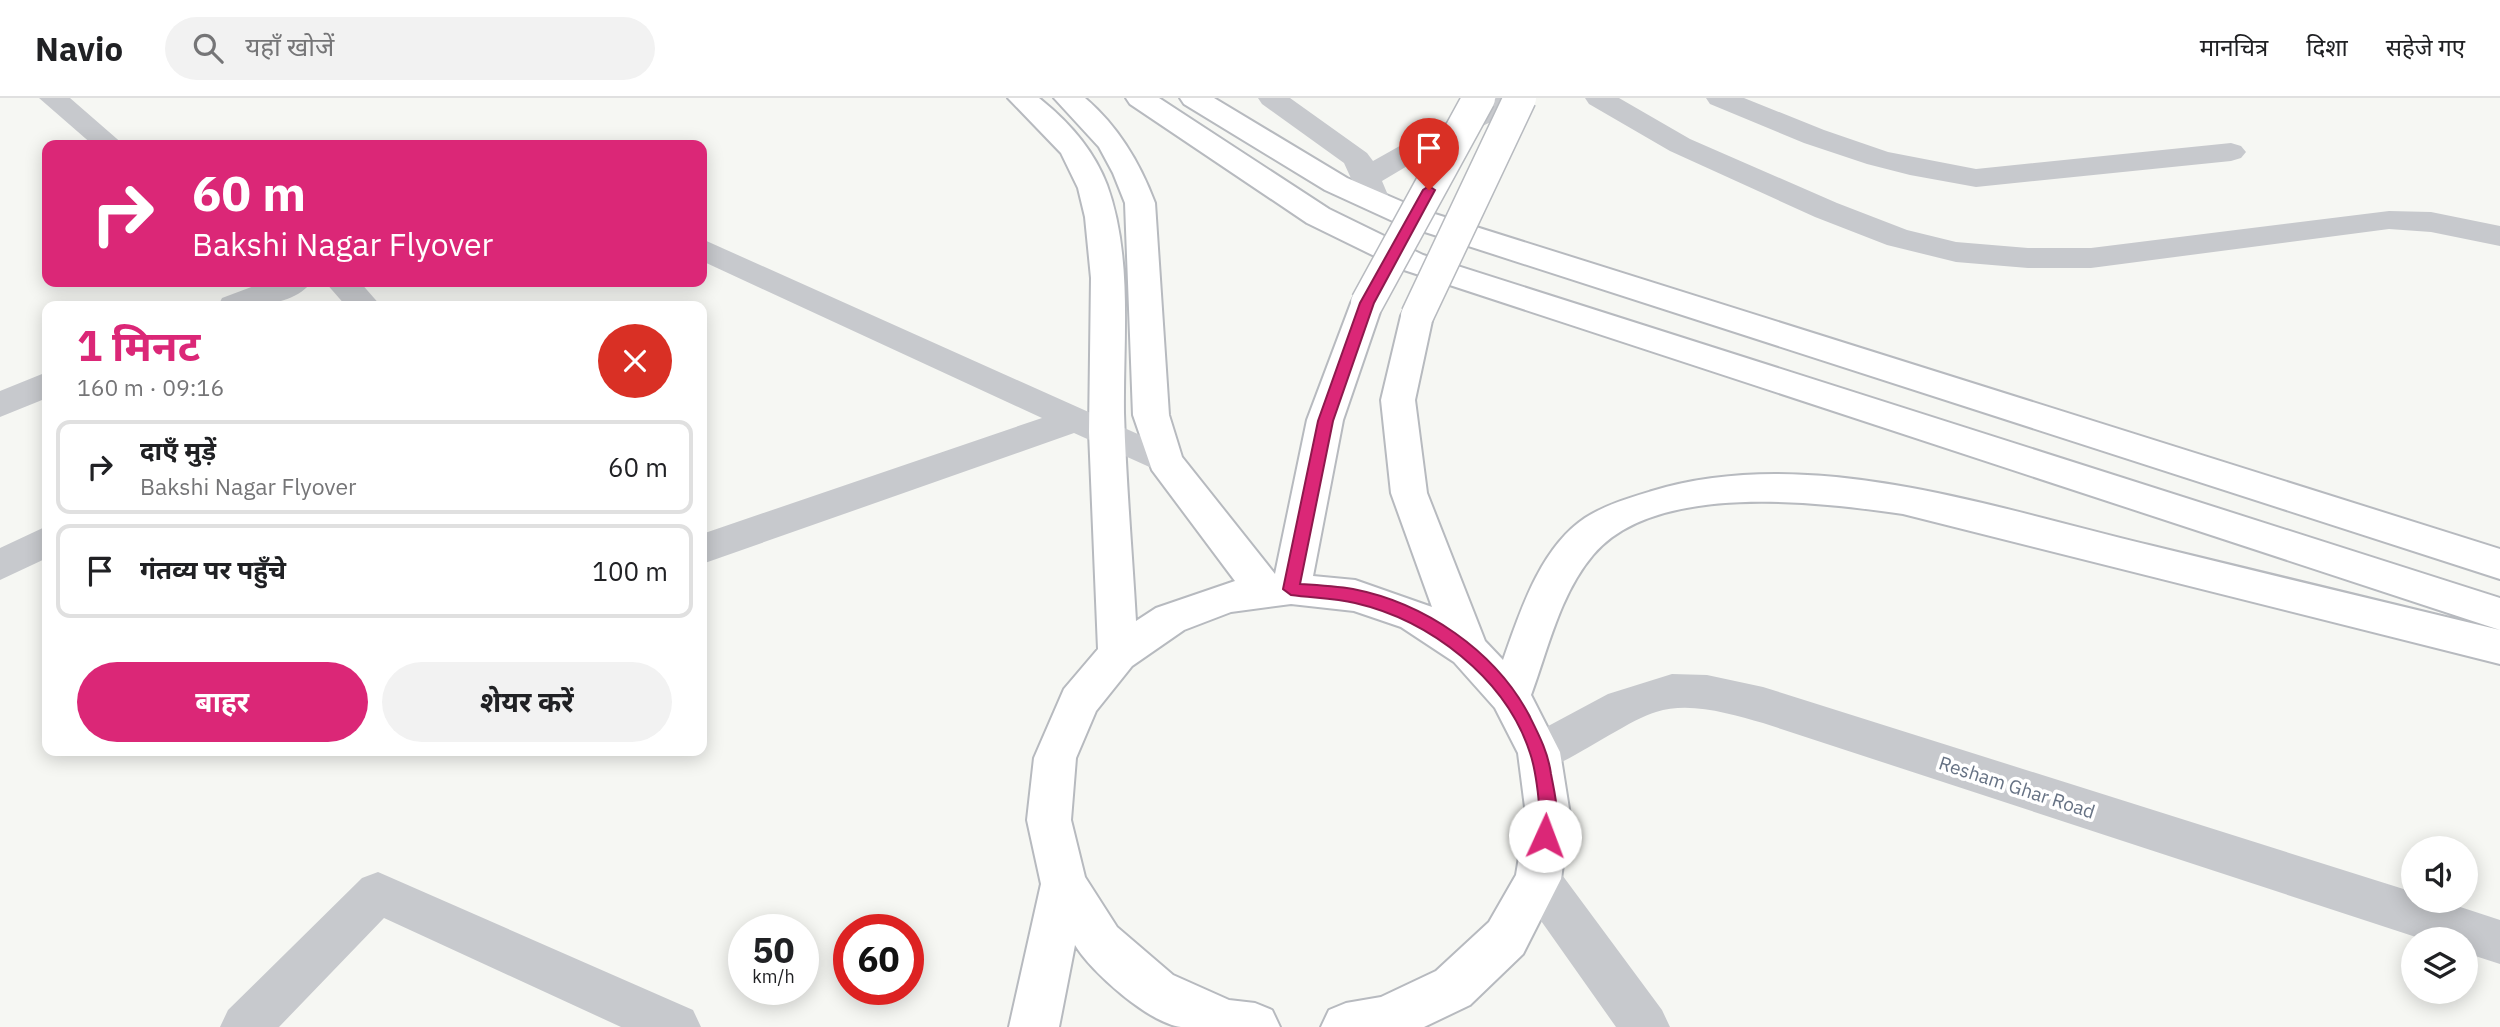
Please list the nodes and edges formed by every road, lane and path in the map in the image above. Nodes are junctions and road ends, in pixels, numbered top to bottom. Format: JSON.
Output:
{"nodes":[{"id":1,"x":53,"y":98,"type":"edge"},
{"id":2,"x":1022,"y":98,"type":"edge"},
{"id":3,"x":1068,"y":98,"type":"edge"},
{"id":4,"x":1140,"y":98,"type":"edge"},
{"id":5,"x":1194,"y":98,"type":"edge"},
{"id":6,"x":1272,"y":98,"type":"edge"},
{"id":7,"x":1479,"y":98,"type":"edge"},
{"id":8,"x":1519,"y":98,"type":"edge"},
{"id":9,"x":1599,"y":98,"type":"edge"},
{"id":10,"x":1720,"y":98,"type":"edge"},
{"id":11,"x":104,"y":140,"type":"edge"},
{"id":12,"x":2231,"y":152,"type":"dead end"},
{"id":13,"x":1371,"y":189,"type":"junction"},
{"id":14,"x":2500,"y":236,"type":"edge"},
{"id":15,"x":707,"y":251,"type":"edge"},
{"id":16,"x":282,"y":287,"type":"edge"},
{"id":17,"x":346,"y":287,"type":"edge"},
{"id":18,"x":247,"y":301,"type":"edge"},
{"id":19,"x":360,"y":301,"type":"edge"},
{"id":20,"x":42,"y":386,"type":"edge"},
{"id":21,"x":0,"y":405,"type":"edge"},
{"id":22,"x":1092,"y":426,"type":"junction"},
{"id":23,"x":1165,"y":461,"type":"junction"},
{"id":24,"x":42,"y":544,"type":"edge"},
{"id":25,"x":707,"y":547,"type":"edge"},
{"id":26,"x":2500,"y":564,"type":"edge"},
{"id":27,"x":0,"y":565,"type":"edge"},
{"id":28,"x":1279,"y":591,"type":"junction"},
{"id":29,"x":2500,"y":614,"type":"edge"},
{"id":30,"x":2500,"y":647,"type":"edge"},
{"id":31,"x":1468,"y":650,"type":"junction"},
{"id":32,"x":1118,"y":654,"type":"junction"},
{"id":33,"x":1510,"y":696,"type":"junction"},
{"id":34,"x":1539,"y":752,"type":"junction"},
{"id":35,"x":1538,"y":879,"type":"junction"},
{"id":36,"x":1064,"y":884,"type":"junction"},
{"id":37,"x":2500,"y":942,"type":"edge"},
{"id":38,"x":1376,"y":1025,"type":"edge"},
{"id":39,"x":245,"y":1027,"type":"edge"},
{"id":40,"x":676,"y":1027,"type":"edge"},
{"id":41,"x":1034,"y":1027,"type":"edge"},
{"id":42,"x":1255,"y":1027,"type":"edge"},
{"id":43,"x":1645,"y":1027,"type":"edge"}],
"edges":[{"from":1,"to":11,"type":"street"},
{"from":2,"to":22,"type":"main road"},
{"from":3,"to":23,"type":"main road"},
{"from":4,"to":29,"type":"main road"},
{"from":5,"to":13,"type":"main road"},
{"from":6,"to":13,"type":"street"},
{"from":7,"to":28,"type":"main road","bridge":true},
{"from":8,"to":13,"type":"street"},
{"from":8,"to":31,"type":"main road","bridge":true},
{"from":9,"to":14,"type":"street"},
{"from":10,"to":12,"type":"street"},
{"from":13,"to":26,"type":"main road"},
{"from":15,"to":22,"type":"street"},
{"from":16,"to":18,"type":"street"},
{"from":17,"to":19,"type":"street"},
{"from":20,"to":21,"type":"street"},
{"from":22,"to":23,"type":"street"},
{"from":22,"to":25,"type":"street"},
{"from":22,"to":32,"type":"main road"},
{"from":23,"to":28,"type":"main road"},
{"from":24,"to":27,"type":"street"},
{"from":28,"to":31,"type":"main road"},
{"from":28,"to":32,"type":"main road"},
{"from":30,"to":33,"type":"main road"},
{"from":31,"to":33,"type":"main road"},
{"from":32,"to":36,"type":"main road"},
{"from":33,"to":34,"type":"main road"},
{"from":34,"to":35,"type":"main road"},
{"from":34,"to":37,"type":"street","name":"Resham Ghar Road"},
{"from":35,"to":38,"type":"main road"},
{"from":35,"to":43,"type":"street"},
{"from":36,"to":41,"type":"main road"},
{"from":36,"to":42,"type":"main road"},
{"from":39,"to":40,"type":"street"}]}
